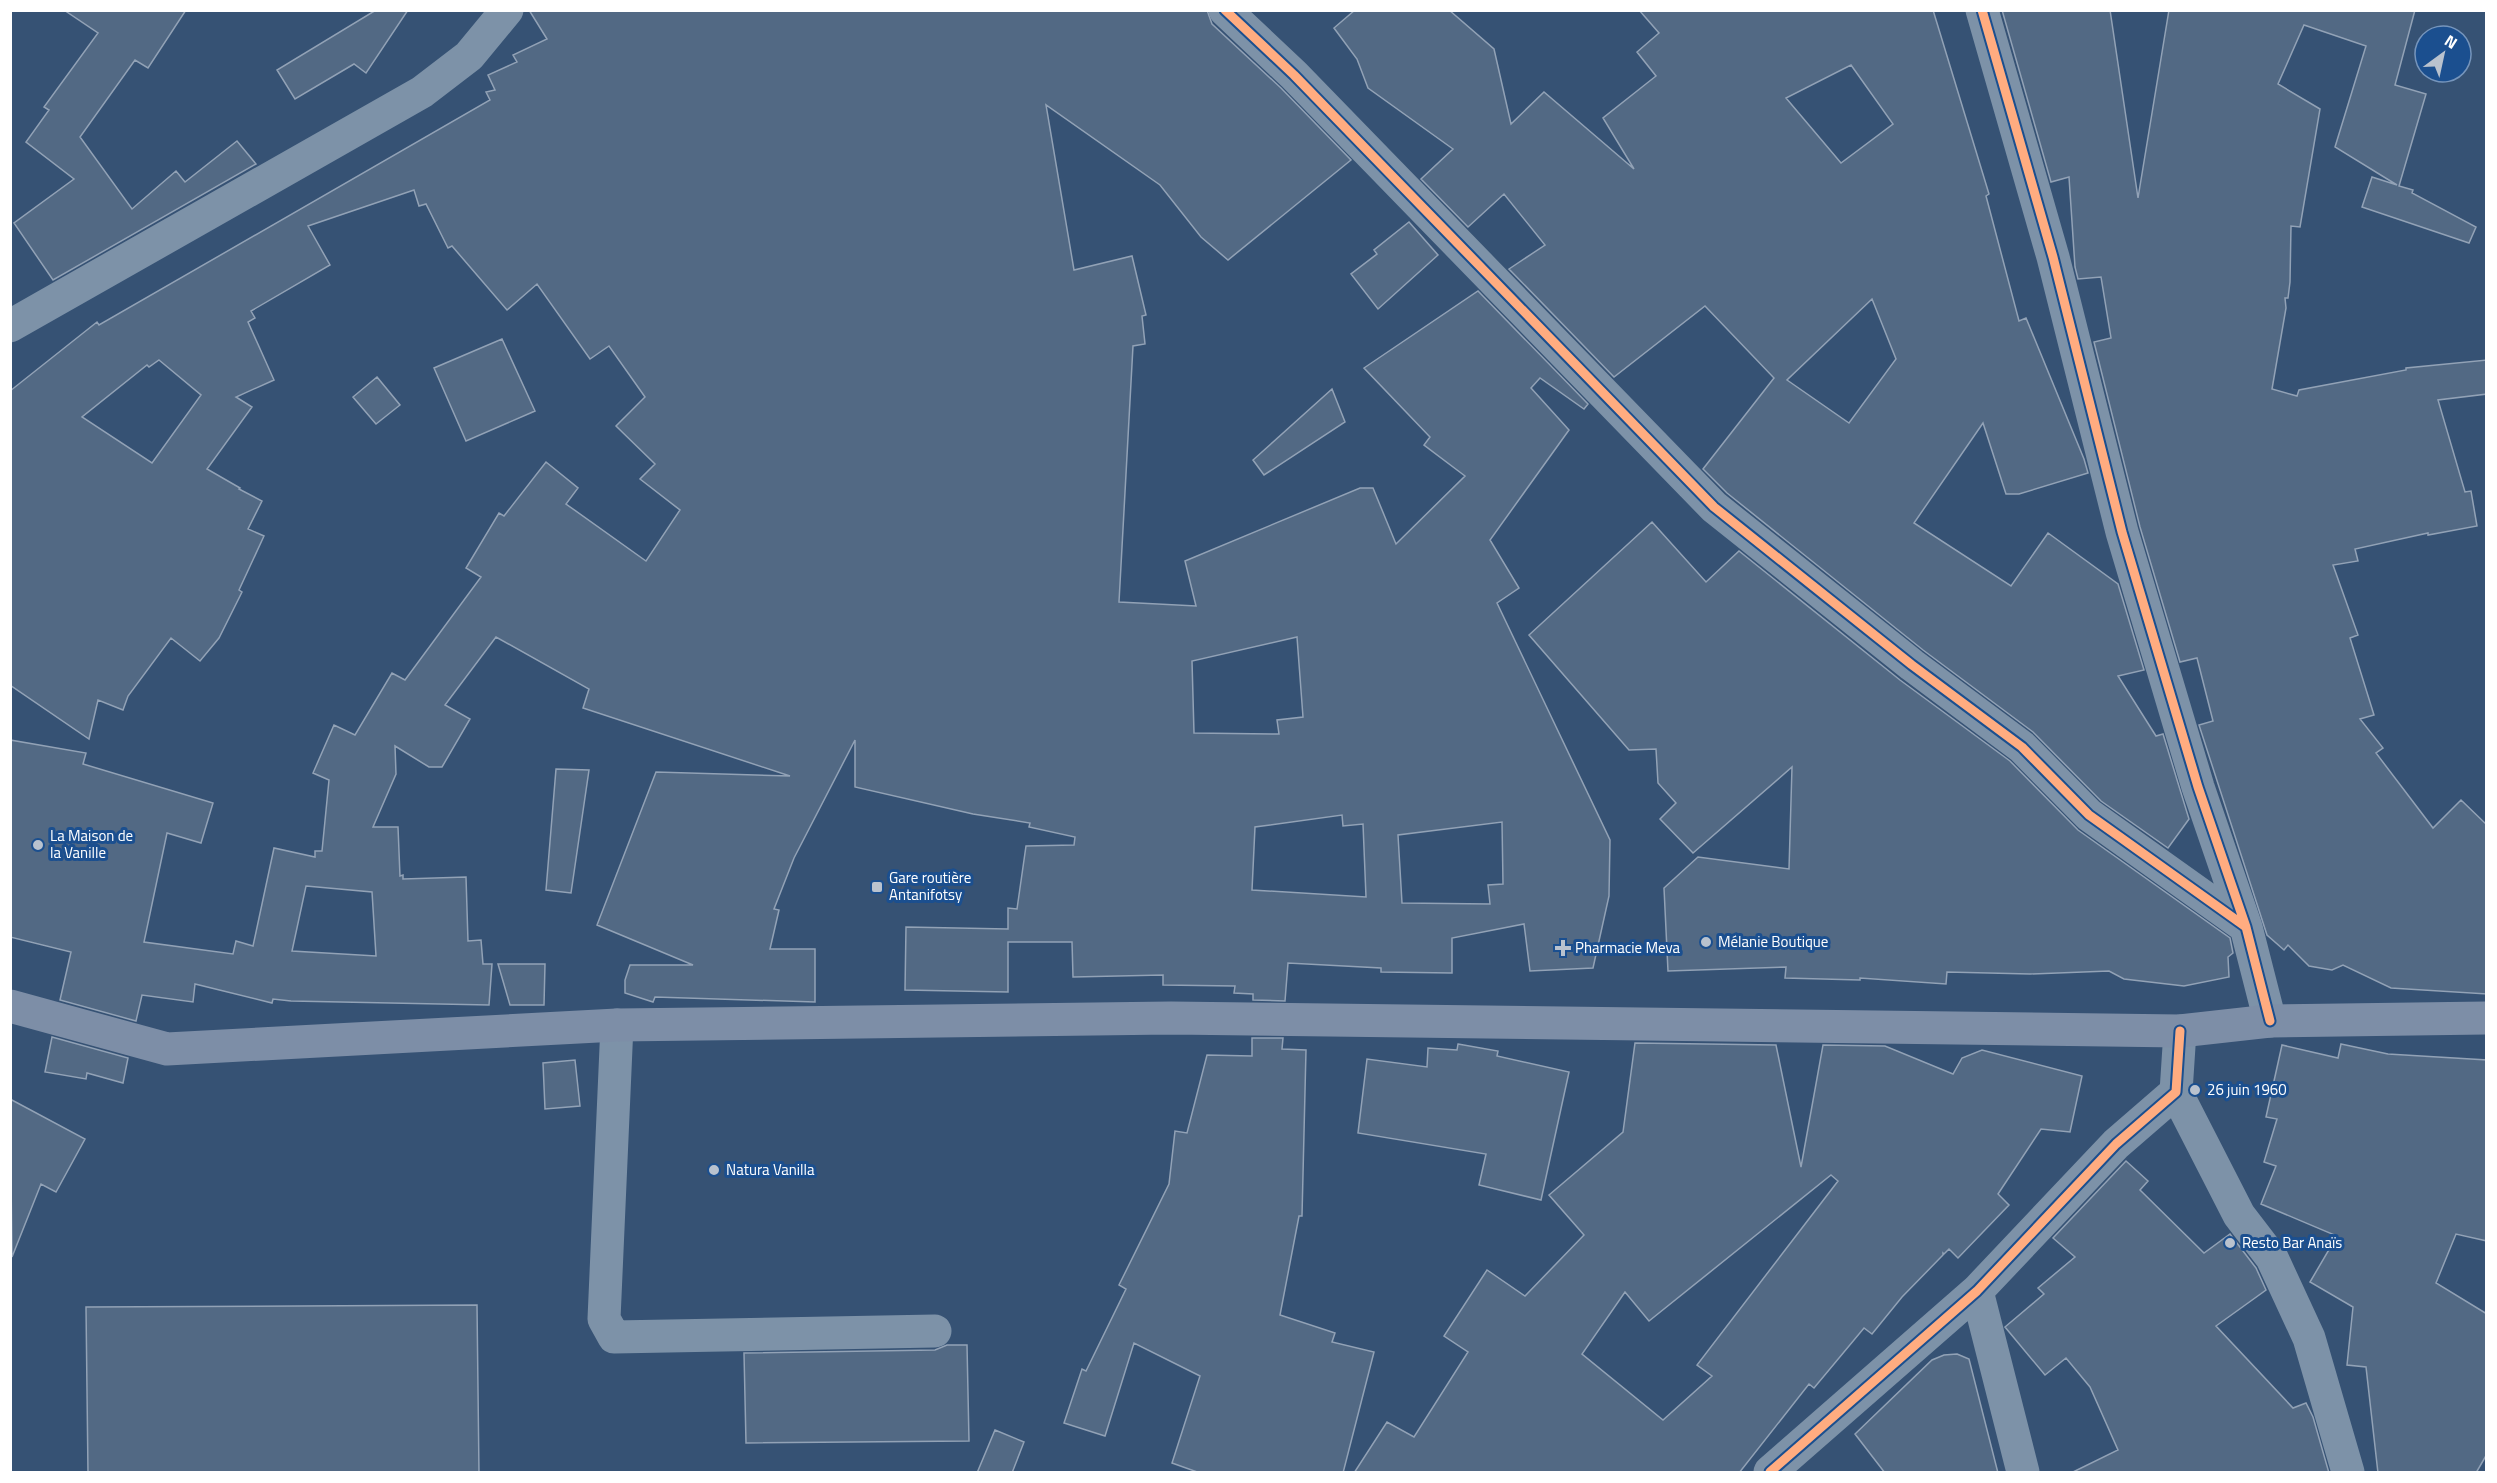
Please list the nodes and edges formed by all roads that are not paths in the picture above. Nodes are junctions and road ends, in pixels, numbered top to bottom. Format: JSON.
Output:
{"nodes":[{"id":1,"x":507,"y":10,"type":"edge"},
{"id":2,"x":1225,"y":10,"type":"edge"},
{"id":3,"x":1982,"y":10,"type":"edge"},
{"id":4,"x":10,"y":326,"type":"edge"},
{"id":5,"x":2246,"y":927,"type":"junction"},
{"id":6,"x":10,"y":1006,"type":"edge"},
{"id":7,"x":2487,"y":1018,"type":"edge"},
{"id":8,"x":2270,"y":1021,"type":"junction"},
{"id":9,"x":617,"y":1025,"type":"junction"},
{"id":10,"x":2180,"y":1031,"type":"junction"},
{"id":11,"x":2176,"y":1092,"type":"junction"},
{"id":12,"x":1977,"y":1291,"type":"junction"},
{"id":13,"x":935,"y":1331,"type":"dead end"},
{"id":14,"x":1770,"y":1473,"type":"edge"},
{"id":15,"x":2023,"y":1473,"type":"edge"},
{"id":16,"x":2348,"y":1473,"type":"edge"}],
"edges":[{"from":1,"to":4,"type":"street"},
{"from":2,"to":5,"type":"street"},
{"from":3,"to":5,"type":"street"},
{"from":5,"to":8,"type":"street"},
{"from":6,"to":9,"type":"main road"},
{"from":7,"to":8,"type":"main road"},
{"from":8,"to":10,"type":"main road"},
{"from":9,"to":10,"type":"main road"},
{"from":9,"to":13,"type":"street"},
{"from":10,"to":11,"type":"street"},
{"from":11,"to":12,"type":"street"},
{"from":11,"to":16,"type":"street"},
{"from":12,"to":14,"type":"street"},
{"from":12,"to":15,"type":"street"}]}
